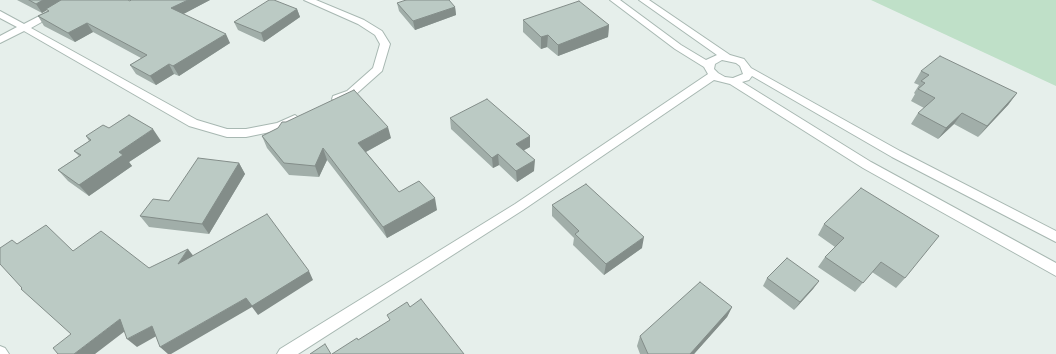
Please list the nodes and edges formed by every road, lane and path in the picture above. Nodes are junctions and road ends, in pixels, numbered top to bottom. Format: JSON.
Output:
{"nodes":[{"id":1,"x":77,"y":0,"type":"edge"},
{"id":2,"x":308,"y":0,"type":"edge"},
{"id":3,"x":614,"y":0,"type":"edge"},
{"id":4,"x":643,"y":0,"type":"edge"},
{"id":5,"x":0,"y":14,"type":"edge"},
{"id":6,"x":22,"y":27,"type":"junction"},
{"id":7,"x":0,"y":40,"type":"edge"},
{"id":8,"x":727,"y":57,"type":"junction"},
{"id":9,"x":748,"y":70,"type":"junction"},
{"id":10,"x":711,"y":71,"type":"junction"},
{"id":11,"x":733,"y":81,"type":"junction"},
{"id":12,"x":330,"y":103,"type":"edge"},
{"id":13,"x":301,"y":116,"type":"edge"},
{"id":14,"x":1056,"y":237,"type":"edge"},
{"id":15,"x":1056,"y":270,"type":"edge"},
{"id":16,"x":285,"y":354,"type":"edge"}],
"edges":[{"from":1,"to":6,"type":"street"},
{"from":2,"to":12,"type":"street"},
{"from":3,"to":10,"type":"street"},
{"from":4,"to":8,"type":"street"},
{"from":5,"to":6,"type":"street"},
{"from":6,"to":7,"type":"street"},
{"from":6,"to":13,"type":"street"},
{"from":8,"to":9,"type":"street"},
{"from":8,"to":10,"type":"street"},
{"from":9,"to":11,"type":"street"},
{"from":9,"to":14,"type":"street"},
{"from":10,"to":11,"type":"street"},
{"from":10,"to":16,"type":"street"},
{"from":11,"to":15,"type":"street"}]}
